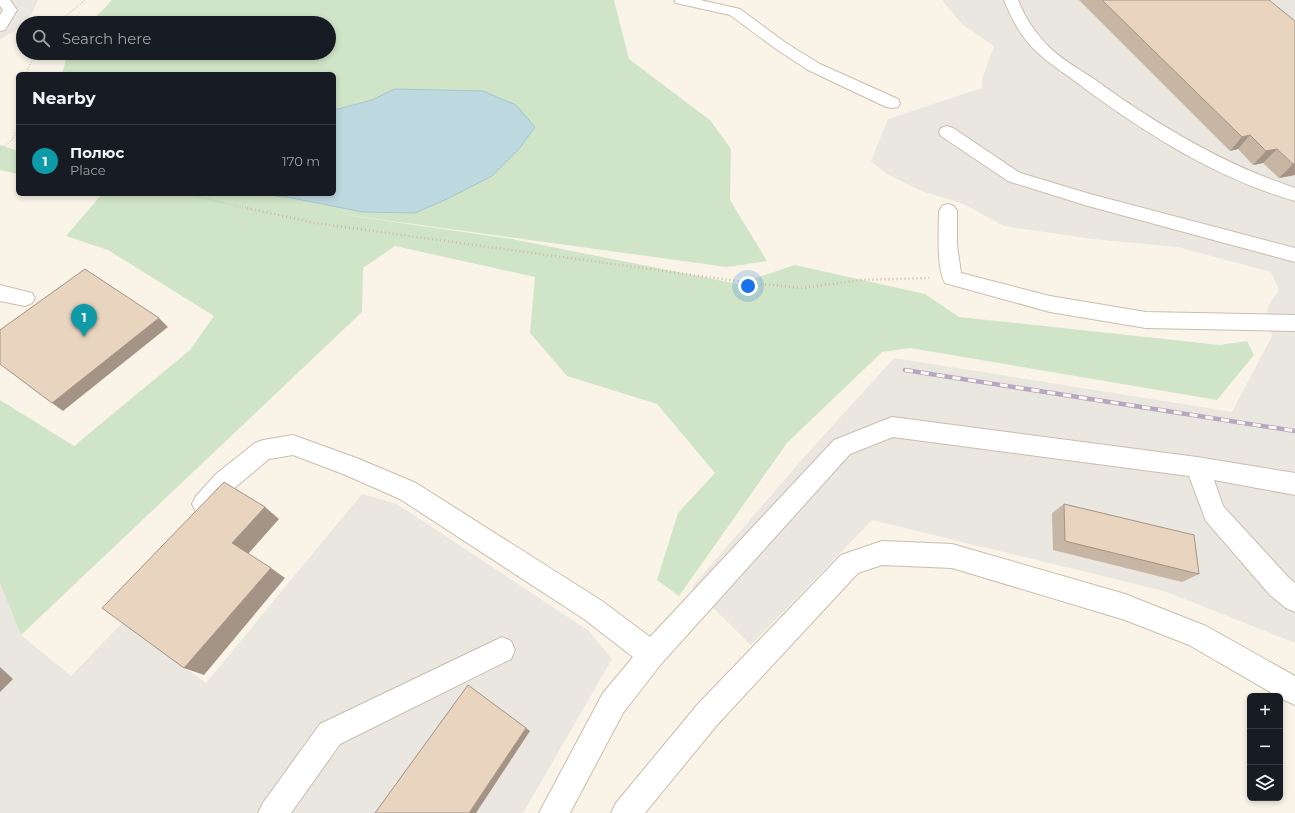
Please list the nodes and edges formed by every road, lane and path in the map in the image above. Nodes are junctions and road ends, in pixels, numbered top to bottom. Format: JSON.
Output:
{"nodes":[{"id":1,"x":3,"y":0,"type":"edge"},
{"id":2,"x":85,"y":0,"type":"edge"},
{"id":3,"x":681,"y":0,"type":"edge"},
{"id":4,"x":1011,"y":0,"type":"edge"},
{"id":5,"x":66,"y":16,"type":"edge"},
{"id":6,"x":0,"y":27,"type":"edge"},
{"id":7,"x":30,"y":60,"type":"edge"},
{"id":8,"x":27,"y":72,"type":"edge"},
{"id":9,"x":892,"y":103,"type":"dead end"},
{"id":10,"x":16,"y":132,"type":"edge"},
{"id":11,"x":947,"y":132,"type":"dead end"},
{"id":12,"x":0,"y":149,"type":"edge"},
{"id":13,"x":1295,"y":195,"type":"edge"},
{"id":14,"x":193,"y":196,"type":"edge"},
{"id":15,"x":948,"y":211,"type":"dead end"},
{"id":16,"x":1295,"y":255,"type":"edge"},
{"id":17,"x":952,"y":278,"type":"junction"},
{"id":18,"x":0,"y":293,"type":"edge"},
{"id":19,"x":25,"y":298,"type":"dead end"},
{"id":20,"x":1295,"y":323,"type":"edge"},
{"id":21,"x":1196,"y":467,"type":"junction"},
{"id":22,"x":1295,"y":484,"type":"edge"},
{"id":23,"x":186,"y":522,"type":"edge"},
{"id":24,"x":1295,"y":599,"type":"edge"},
{"id":25,"x":502,"y":650,"type":"dead end"},
{"id":26,"x":652,"y":654,"type":"junction"},
{"id":27,"x":1295,"y":691,"type":"edge"},
{"id":28,"x":274,"y":813,"type":"edge"},
{"id":29,"x":554,"y":813,"type":"edge"},
{"id":30,"x":626,"y":813,"type":"edge"}],
"edges":[{"from":1,"to":6,"type":"lane"},
{"from":2,"to":5,"type":"path"},
{"from":3,"to":9,"type":"lane"},
{"from":4,"to":13,"type":"lane"},
{"from":7,"to":8,"type":"path"},
{"from":10,"to":12,"type":"path"},
{"from":11,"to":16,"type":"lane"},
{"from":14,"to":17,"type":"path"},
{"from":15,"to":17,"type":"lane"},
{"from":17,"to":20,"type":"lane"},
{"from":18,"to":19,"type":"lane"},
{"from":21,"to":22,"type":"lane"},
{"from":21,"to":24,"type":"lane"},
{"from":21,"to":26,"type":"lane"},
{"from":23,"to":26,"type":"lane"},
{"from":25,"to":28,"type":"lane"},
{"from":26,"to":29,"type":"lane"},
{"from":27,"to":30,"type":"lane"}]}
